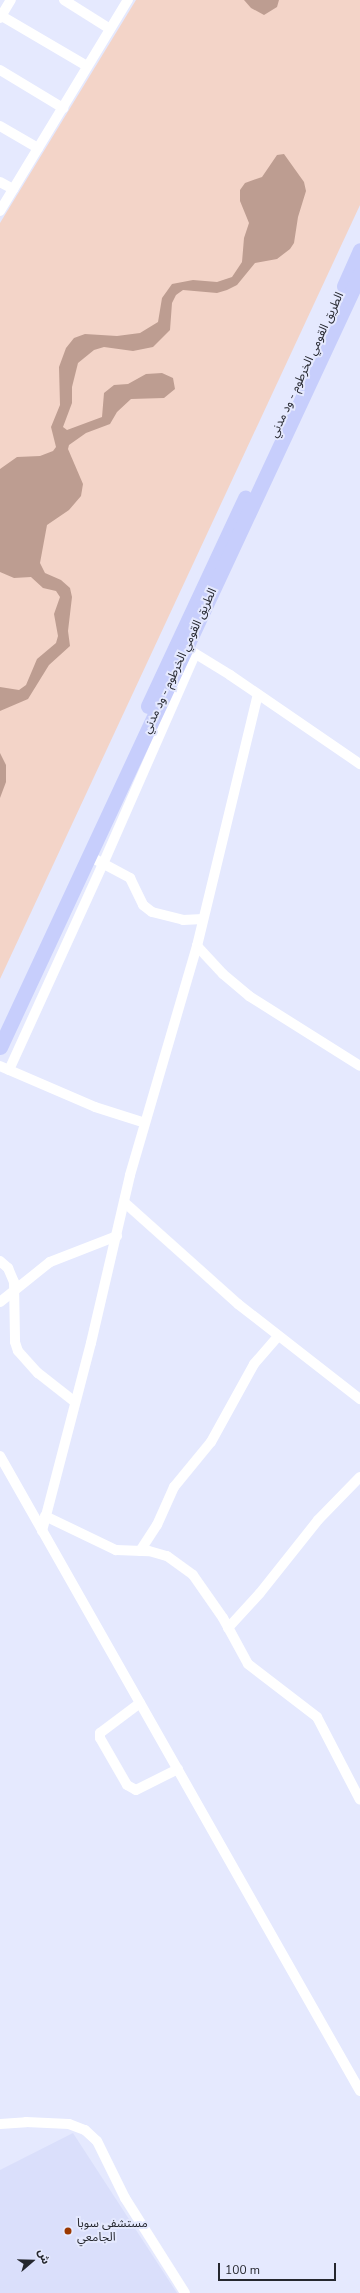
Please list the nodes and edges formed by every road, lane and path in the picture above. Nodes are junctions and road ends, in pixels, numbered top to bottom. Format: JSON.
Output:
{"nodes":[{"id":1,"x":11,"y":0,"type":"edge"},
{"id":2,"x":64,"y":0,"type":"edge"},
{"id":3,"x":128,"y":0,"type":"edge"},
{"id":4,"x":1,"y":16,"type":"edge"},
{"id":5,"x":110,"y":29,"type":"junction"},
{"id":6,"x":87,"y":66,"type":"junction"},
{"id":7,"x":0,"y":70,"type":"edge"},
{"id":8,"x":63,"y":108,"type":"junction"},
{"id":9,"x":0,"y":126,"type":"edge"},
{"id":10,"x":38,"y":148,"type":"junction"},
{"id":11,"x":0,"y":182,"type":"edge"},
{"id":12,"x":13,"y":189,"type":"junction"},
{"id":13,"x":0,"y":211,"type":"edge"},
{"id":14,"x":360,"y":250,"type":"edge"},
{"id":15,"x":360,"y":274,"type":"edge"},
{"id":16,"x":186,"y":649,"type":"junction"},
{"id":17,"x":258,"y":694,"type":"junction"},
{"id":18,"x":360,"y":764,"type":"edge"},
{"id":19,"x":89,"y":856,"type":"junction"},
{"id":20,"x":103,"y":864,"type":"junction"},
{"id":21,"x":203,"y":919,"type":"junction"},
{"id":22,"x":197,"y":946,"type":"junction"},
{"id":23,"x":0,"y":1023,"type":"edge"},
{"id":24,"x":0,"y":1047,"type":"edge"},
{"id":25,"x":360,"y":1066,"type":"edge"},
{"id":26,"x":4,"y":1068,"type":"edge"},
{"id":27,"x":145,"y":1123,"type":"junction"},
{"id":28,"x":124,"y":1202,"type":"junction"},
{"id":29,"x":117,"y":1236,"type":"junction"},
{"id":30,"x":0,"y":1260,"type":"edge"},
{"id":31,"x":15,"y":1288,"type":"junction"},
{"id":32,"x":0,"y":1302,"type":"edge"},
{"id":33,"x":278,"y":1336,"type":"junction"},
{"id":34,"x":360,"y":1399,"type":"edge"},
{"id":35,"x":75,"y":1402,"type":"junction"},
{"id":36,"x":0,"y":1456,"type":"edge"},
{"id":37,"x":360,"y":1477,"type":"edge"},
{"id":38,"x":45,"y":1516,"type":"junction"},
{"id":39,"x":42,"y":1531,"type":"junction"},
{"id":40,"x":140,"y":1550,"type":"junction"},
{"id":41,"x":228,"y":1628,"type":"junction"},
{"id":42,"x":140,"y":1703,"type":"junction"},
{"id":43,"x":178,"y":1769,"type":"junction"},
{"id":44,"x":360,"y":1800,"type":"edge"},
{"id":45,"x":360,"y":2091,"type":"edge"},
{"id":46,"x":0,"y":2124,"type":"edge"},
{"id":47,"x":185,"y":2293,"type":"edge"}],
"edges":[{"from":1,"to":4,"type":"street"},
{"from":2,"to":5,"type":"street"},
{"from":3,"to":5,"type":"street"},
{"from":4,"to":6,"type":"street"},
{"from":5,"to":6,"type":"street"},
{"from":6,"to":8,"type":"street"},
{"from":7,"to":8,"type":"street"},
{"from":8,"to":10,"type":"street"},
{"from":9,"to":10,"type":"street"},
{"from":10,"to":12,"type":"street"},
{"from":11,"to":12,"type":"street"},
{"from":12,"to":13,"type":"street"},
{"from":14,"to":16,"type":"highway","name":"الطريق القومي الخرطوم - ود مدني"},
{"from":15,"to":16,"type":"highway","name":"الطريق القومي الخرطوم - ود مدني"},
{"from":16,"to":17,"type":"street"},
{"from":16,"to":19,"type":"highway","name":"الطريق القومي الخرطوم - ود مدني"},
{"from":16,"to":20,"type":"street"},
{"from":16,"to":23,"type":"highway","name":"الطريق القومي الخرطوم - ود مدني"},
{"from":17,"to":18,"type":"street"},
{"from":17,"to":21,"type":"street"},
{"from":19,"to":20,"type":"street"},
{"from":19,"to":24,"type":"highway","name":"الطريق القومي الخرطوم - ود مدني"},
{"from":20,"to":21,"type":"street"},
{"from":20,"to":26,"type":"street"},
{"from":21,"to":22,"type":"street"},
{"from":22,"to":25,"type":"street"},
{"from":22,"to":27,"type":"street"},
{"from":26,"to":27,"type":"street"},
{"from":27,"to":28,"type":"street"},
{"from":28,"to":29,"type":"street"},
{"from":28,"to":33,"type":"street"},
{"from":29,"to":31,"type":"street"},
{"from":29,"to":35,"type":"street"},
{"from":30,"to":31,"type":"street"},
{"from":31,"to":32,"type":"street"},
{"from":31,"to":35,"type":"street"},
{"from":33,"to":34,"type":"street"},
{"from":33,"to":40,"type":"street"},
{"from":35,"to":38,"type":"street"},
{"from":36,"to":39,"type":"street"},
{"from":37,"to":41,"type":"street"},
{"from":38,"to":39,"type":"street"},
{"from":38,"to":40,"type":"street"},
{"from":39,"to":42,"type":"street"},
{"from":40,"to":41,"type":"street"},
{"from":41,"to":44,"type":"street"},
{"from":42,"to":43,"type":"street"},
{"from":42,"to":43,"type":"street"},
{"from":43,"to":45,"type":"street"},
{"from":46,"to":47,"type":"street"}]}
